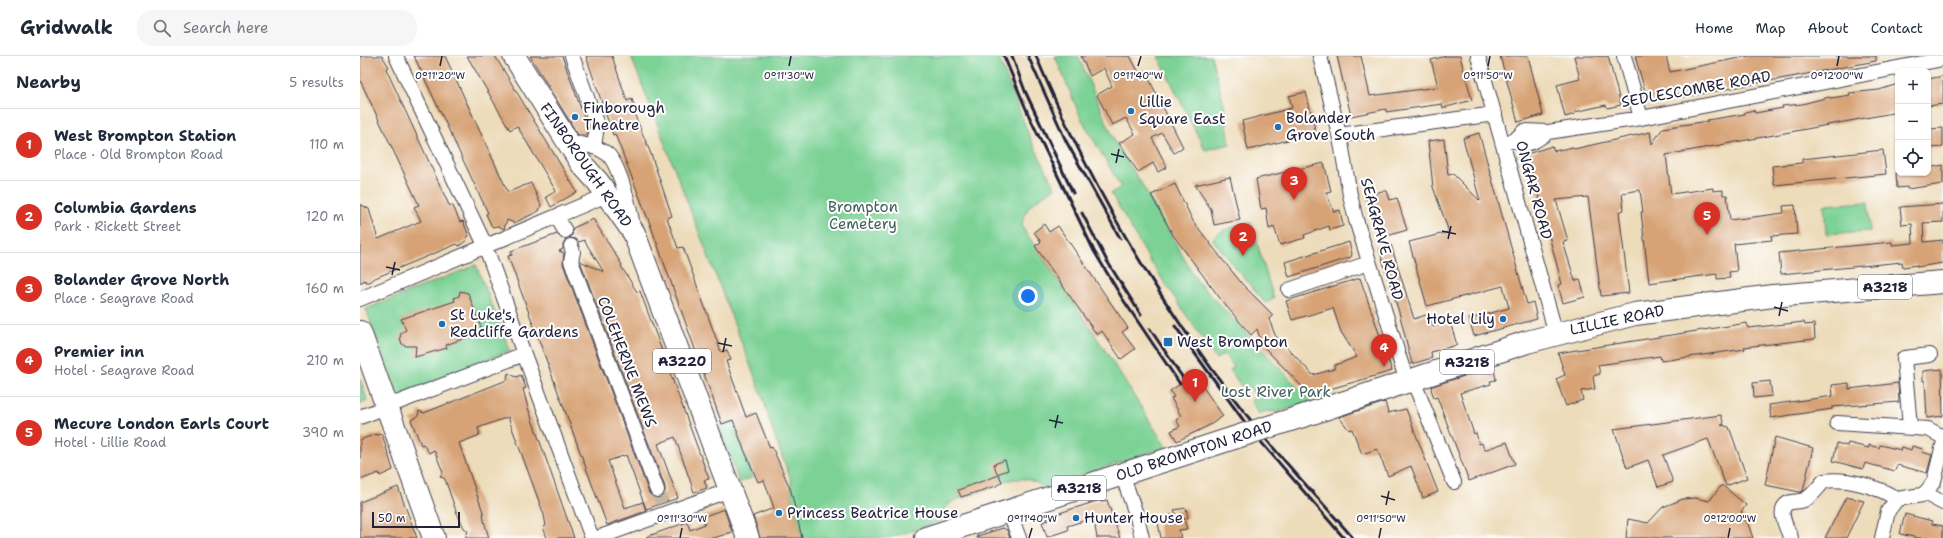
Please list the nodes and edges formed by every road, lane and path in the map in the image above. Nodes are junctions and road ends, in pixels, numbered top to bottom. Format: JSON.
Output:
{"nodes":[{"id":1,"x":396,"y":56,"type":"edge"},
{"id":2,"x":514,"y":56,"type":"edge"},
{"id":3,"x":572,"y":56,"type":"edge"},
{"id":4,"x":1320,"y":56,"type":"edge"},
{"id":5,"x":1478,"y":56,"type":"edge"},
{"id":6,"x":1624,"y":56,"type":"edge"},
{"id":7,"x":1943,"y":59,"type":"edge"},
{"id":8,"x":1495,"y":114,"type":"junction"},
{"id":9,"x":1641,"y":118,"type":"junction"},
{"id":10,"x":1339,"y":135,"type":"junction"},
{"id":11,"x":1509,"y":141,"type":"junction"},
{"id":12,"x":567,"y":142,"type":"junction"},
{"id":13,"x":594,"y":147,"type":"junction"},
{"id":14,"x":607,"y":195,"type":"junction"},
{"id":15,"x":557,"y":217,"type":"junction"},
{"id":16,"x":565,"y":231,"type":"dead end"},
{"id":17,"x":634,"y":233,"type":"junction"},
{"id":18,"x":485,"y":245,"type":"junction"},
{"id":19,"x":571,"y":246,"type":"dead end"},
{"id":20,"x":1369,"y":263,"type":"junction"},
{"id":21,"x":1943,"y":282,"type":"edge"},
{"id":22,"x":1289,"y":290,"type":"dead end"},
{"id":23,"x":360,"y":299,"type":"edge"},
{"id":24,"x":360,"y":332,"type":"edge"},
{"id":25,"x":1556,"y":334,"type":"junction"},
{"id":26,"x":524,"y":354,"type":"junction"},
{"id":27,"x":1930,"y":355,"type":"dead end"},
{"id":28,"x":1410,"y":381,"type":"junction"},
{"id":29,"x":387,"y":405,"type":"junction"},
{"id":30,"x":360,"y":416,"type":"edge"},
{"id":31,"x":1303,"y":416,"type":"joint"},
{"id":32,"x":1837,"y":423,"type":"dead end"},
{"id":33,"x":1910,"y":427,"type":"junction"},
{"id":34,"x":1943,"y":436,"type":"edge"},
{"id":35,"x":1943,"y":445,"type":"edge"},
{"id":36,"x":1122,"y":474,"type":"junction"},
{"id":37,"x":1454,"y":482,"type":"dead end"},
{"id":38,"x":657,"y":490,"type":"tunnel mouth"},
{"id":39,"x":730,"y":490,"type":"junction"},
{"id":40,"x":1927,"y":491,"type":"junction"},
{"id":41,"x":1897,"y":499,"type":"junction"},
{"id":42,"x":1943,"y":503,"type":"edge"},
{"id":43,"x":1009,"y":511,"type":"junction"},
{"id":44,"x":434,"y":538,"type":"edge"},
{"id":45,"x":592,"y":538,"type":"edge"},
{"id":46,"x":598,"y":538,"type":"edge"},
{"id":47,"x":748,"y":538,"type":"edge"},
{"id":48,"x":926,"y":538,"type":"edge"},
{"id":49,"x":1019,"y":538,"type":"edge"},
{"id":50,"x":1142,"y":538,"type":"edge"},
{"id":51,"x":1791,"y":538,"type":"edge"},
{"id":52,"x":1882,"y":538,"type":"edge"}],
"edges":[{"from":1,"to":18,"type":"street"},
{"from":2,"to":12,"type":"main road","name":"FINBOROUGH ROAD","number":"A3220"},
{"from":3,"to":13,"type":"street"},
{"from":4,"to":10,"type":"street","name":"SEAGRAVE ROAD"},
{"from":5,"to":8,"type":"street","name":"ONGAR ROAD"},
{"from":6,"to":9,"type":"street"},
{"from":7,"to":9,"type":"street","name":"SEDLESCOMBE ROAD"},
{"from":8,"to":10,"type":"street"},
{"from":8,"to":11,"type":"street","name":"ONGAR ROAD"},
{"from":9,"to":11,"type":"street","name":"SEDLESCOMBE ROAD"},
{"from":10,"to":20,"type":"street","name":"SEAGRAVE ROAD"},
{"from":11,"to":25,"type":"street","name":"ONGAR ROAD"},
{"from":12,"to":13,"type":"street"},
{"from":12,"to":14,"type":"main road","name":"FINBOROUGH ROAD","number":"A3220"},
{"from":13,"to":17,"type":"street","name":"FINBOROUGH ROAD"},
{"from":14,"to":15,"type":"street"},
{"from":14,"to":17,"type":"main road","name":"FINBOROUGH ROAD","number":"A3220"},
{"from":15,"to":16,"type":"street"},
{"from":15,"to":18,"type":"street"},
{"from":17,"to":39,"type":"main road","name":"FINBOROUGH ROAD","number":"A3220"},
{"from":18,"to":23,"type":"street"},
{"from":18,"to":26,"type":"street"},
{"from":19,"to":38,"type":"street","name":"COLEHERNE MEWS"},
{"from":20,"to":22,"type":"street"},
{"from":20,"to":28,"type":"street","name":"SEAGRAVE ROAD"},
{"from":21,"to":25,"type":"main road","name":"LILLIE ROAD","number":"A3218"},
{"from":24,"to":29,"type":"main road"},
{"from":25,"to":28,"type":"main road","name":"LILLIE ROAD","number":"A3218"},
{"from":26,"to":29,"type":"street"},
{"from":26,"to":45,"type":"street"},
{"from":27,"to":33,"type":"street"},
{"from":28,"to":31,"type":"main road","name":"LILLIE ROAD","number":"A3218"},
{"from":28,"to":37,"type":"street","name":"SEAGRAVE ROAD"},
{"from":29,"to":30,"type":"street"},
{"from":29,"to":44,"type":"main road"},
{"from":31,"to":36,"type":"main road","name":"OLD BROMPTON ROAD","number":"A3218","bridge":true},
{"from":32,"to":33,"type":"street"},
{"from":33,"to":34,"type":"street"},
{"from":35,"to":40,"type":"street"},
{"from":36,"to":43,"type":"main road","name":"OLD BROMPTON ROAD","number":"A3218"},
{"from":36,"to":50,"type":"street"},
{"from":39,"to":46,"type":"street"},
{"from":39,"to":47,"type":"main road","name":"FINBOROUGH ROAD","number":"A3220"},
{"from":40,"to":41,"type":"street"},
{"from":40,"to":42,"type":"street"},
{"from":41,"to":51,"type":"street"},
{"from":41,"to":52,"type":"street"},
{"from":43,"to":48,"type":"main road","name":"OLD BROMPTON ROAD","number":"A3218"},
{"from":43,"to":49,"type":"street"}]}
